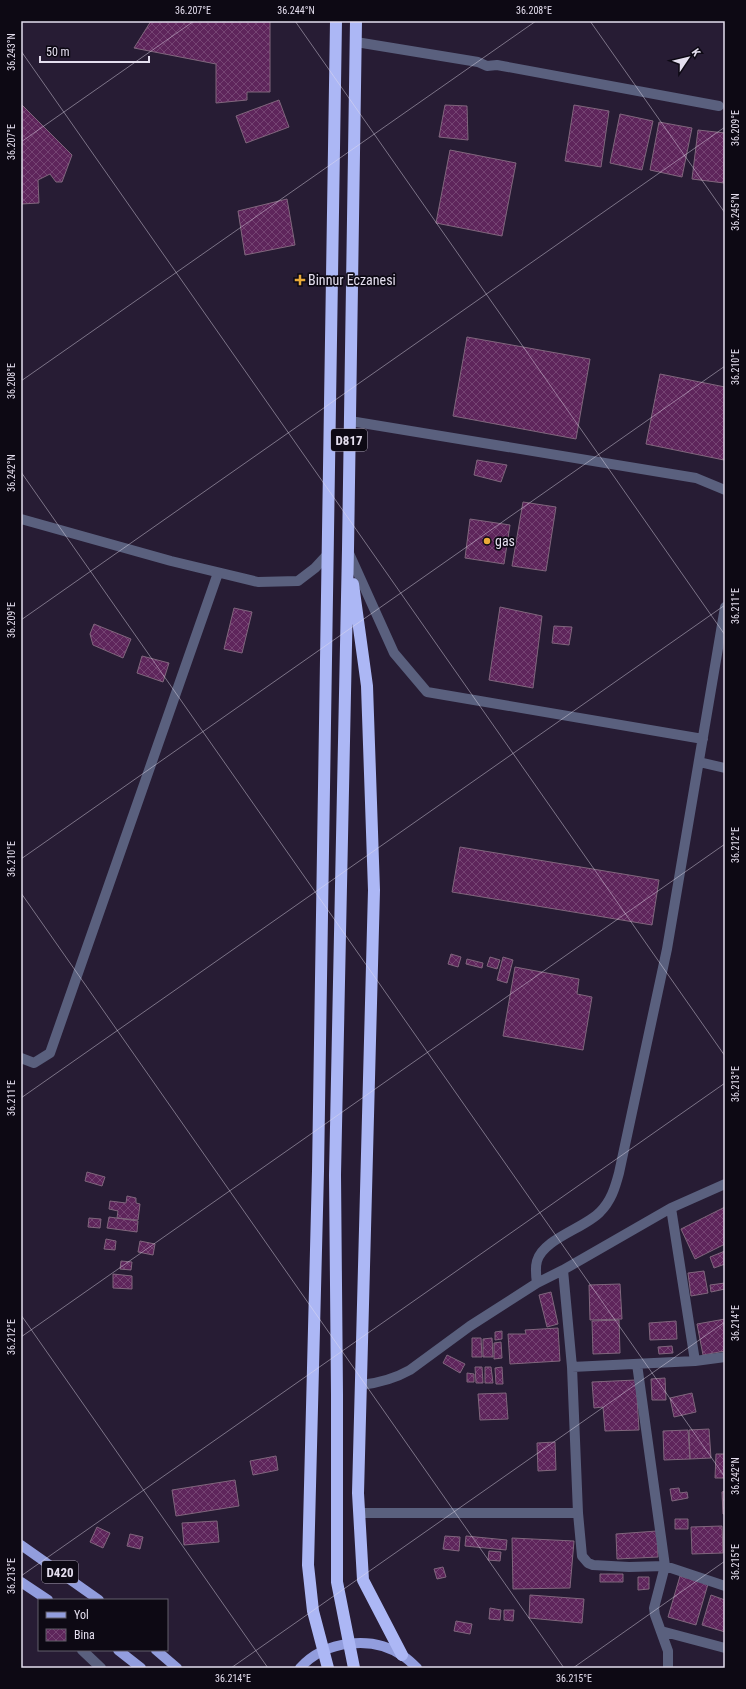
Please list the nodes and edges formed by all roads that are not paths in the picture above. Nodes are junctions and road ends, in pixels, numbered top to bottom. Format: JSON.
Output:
{"nodes":[{"id":1,"x":336,"y":21,"type":"edge"},
{"id":2,"x":356,"y":21,"type":"edge"},
{"id":3,"x":356,"y":42,"type":"junction"},
{"id":4,"x":719,"y":106,"type":"dead end"},
{"id":5,"x":350,"y":421,"type":"junction"},
{"id":6,"x":725,"y":490,"type":"edge"},
{"id":7,"x":21,"y":519,"type":"edge"},
{"id":8,"x":348,"y":549,"type":"junction"},
{"id":9,"x":328,"y":554,"type":"junction"},
{"id":10,"x":218,"y":573,"type":"junction"},
{"id":11,"x":725,"y":607,"type":"edge"},
{"id":12,"x":703,"y":739,"type":"junction"},
{"id":13,"x":699,"y":762,"type":"junction"},
{"id":14,"x":725,"y":768,"type":"edge"},
{"id":15,"x":21,"y":1058,"type":"edge"},
{"id":16,"x":725,"y":1184,"type":"edge"},
{"id":17,"x":671,"y":1208,"type":"junction"},
{"id":18,"x":562,"y":1270,"type":"junction"},
{"id":19,"x":537,"y":1282,"type":"junction"},
{"id":20,"x":725,"y":1357,"type":"edge"},
{"id":21,"x":694,"y":1361,"type":"junction"},
{"id":22,"x":637,"y":1364,"type":"junction"},
{"id":23,"x":572,"y":1368,"type":"junction"},
{"id":24,"x":361,"y":1385,"type":"junction"},
{"id":25,"x":360,"y":1513,"type":"junction"},
{"id":26,"x":578,"y":1513,"type":"junction"},
{"id":27,"x":21,"y":1545,"type":"edge"},
{"id":28,"x":665,"y":1566,"type":"junction"},
{"id":29,"x":21,"y":1582,"type":"edge"},
{"id":30,"x":725,"y":1586,"type":"edge"},
{"id":31,"x":46,"y":1599,"type":"edge"},
{"id":32,"x":98,"y":1599,"type":"edge"},
{"id":33,"x":661,"y":1630,"type":"junction"},
{"id":34,"x":725,"y":1648,"type":"edge"},
{"id":35,"x":83,"y":1651,"type":"edge"},
{"id":36,"x":119,"y":1651,"type":"edge"},
{"id":37,"x":157,"y":1651,"type":"edge"},
{"id":38,"x":402,"y":1655,"type":"junction"},
{"id":39,"x":101,"y":1668,"type":"edge"},
{"id":40,"x":141,"y":1668,"type":"edge"},
{"id":41,"x":177,"y":1668,"type":"edge"},
{"id":42,"x":300,"y":1668,"type":"edge"},
{"id":43,"x":328,"y":1668,"type":"edge"},
{"id":44,"x":354,"y":1668,"type":"edge"},
{"id":45,"x":418,"y":1668,"type":"edge"},
{"id":46,"x":668,"y":1668,"type":"edge"}],
"edges":[{"from":1,"to":9,"type":"highway","number":"D817"},
{"from":2,"to":3,"type":"highway","number":"D817"},
{"from":3,"to":4,"type":"street"},
{"from":3,"to":5,"type":"highway","number":"D817"},
{"from":5,"to":6,"type":"street"},
{"from":5,"to":8,"type":"highway","number":"D817"},
{"from":7,"to":10,"type":"street"},
{"from":8,"to":12,"type":"street"},
{"from":8,"to":24,"type":"highway"},
{"from":8,"to":44,"type":"highway","number":"D817"},
{"from":9,"to":10,"type":"street"},
{"from":9,"to":43,"type":"highway","number":"D817"},
{"from":10,"to":15,"type":"street"},
{"from":11,"to":12,"type":"street"},
{"from":12,"to":13,"type":"street"},
{"from":13,"to":14,"type":"street"},
{"from":13,"to":19,"type":"street"},
{"from":16,"to":17,"type":"street"},
{"from":17,"to":18,"type":"street"},
{"from":17,"to":21,"type":"street"},
{"from":18,"to":19,"type":"street"},
{"from":18,"to":23,"type":"street"},
{"from":19,"to":24,"type":"street"},
{"from":20,"to":21,"type":"street"},
{"from":21,"to":22,"type":"street"},
{"from":22,"to":23,"type":"street"},
{"from":22,"to":28,"type":"street"},
{"from":23,"to":26,"type":"street"},
{"from":24,"to":25,"type":"highway"},
{"from":25,"to":26,"type":"street"},
{"from":25,"to":38,"type":"highway"},
{"from":26,"to":28,"type":"street"},
{"from":27,"to":32,"type":"main road","number":"D420"},
{"from":28,"to":30,"type":"street"},
{"from":28,"to":33,"type":"street"},
{"from":29,"to":31,"type":"main road","number":"D420"},
{"from":33,"to":34,"type":"street"},
{"from":33,"to":46,"type":"street"},
{"from":35,"to":39,"type":"street"},
{"from":36,"to":40,"type":"main road"},
{"from":37,"to":41,"type":"main road"},
{"from":38,"to":42,"type":"main road"},
{"from":38,"to":45,"type":"main road"}]}
